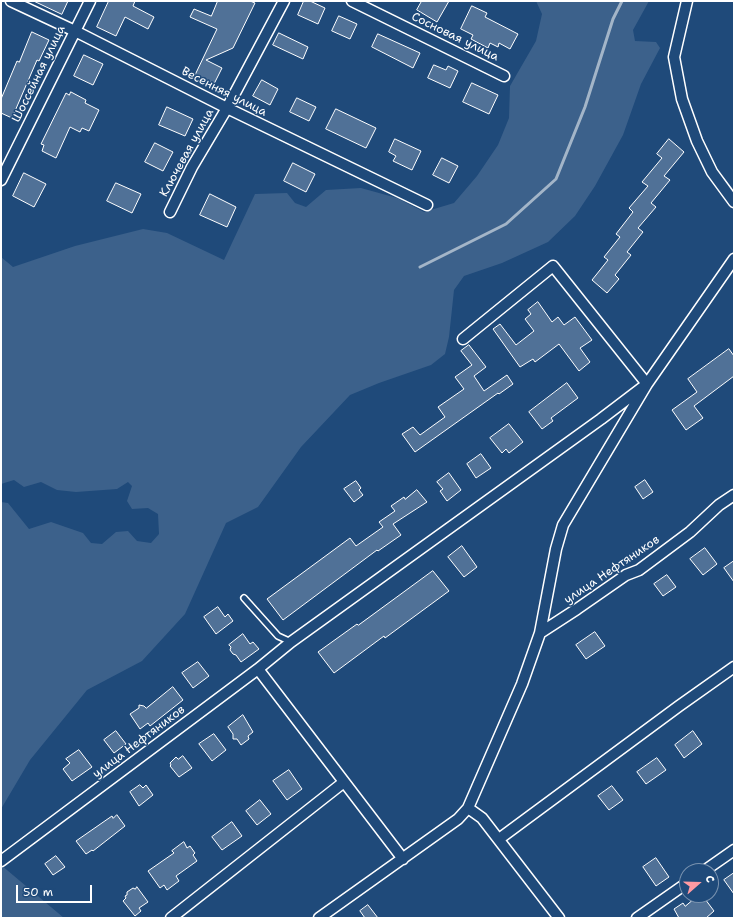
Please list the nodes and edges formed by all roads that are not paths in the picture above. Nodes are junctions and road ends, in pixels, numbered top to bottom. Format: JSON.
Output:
{"nodes":[{"id":1,"x":11,"y":1,"type":"edge"},
{"id":2,"x":90,"y":1,"type":"edge"},
{"id":3,"x":284,"y":1,"type":"edge"},
{"id":4,"x":352,"y":1,"type":"edge"},
{"id":5,"x":687,"y":1,"type":"edge"},
{"id":6,"x":75,"y":31,"type":"junction"},
{"id":7,"x":504,"y":76,"type":"dead end"},
{"id":8,"x":227,"y":108,"type":"junction"},
{"id":9,"x":1,"y":180,"type":"edge"},
{"id":10,"x":734,"y":202,"type":"edge"},
{"id":11,"x":427,"y":205,"type":"dead end"},
{"id":12,"x":170,"y":212,"type":"dead end"},
{"id":13,"x":734,"y":259,"type":"edge"},
{"id":14,"x":463,"y":339,"type":"dead end"},
{"id":15,"x":647,"y":384,"type":"junction"},
{"id":16,"x":734,"y":495,"type":"edge"},
{"id":17,"x":244,"y":598,"type":"dead end"},
{"id":18,"x":540,"y":632,"type":"junction"},
{"id":19,"x":291,"y":642,"type":"junction"},
{"id":20,"x":734,"y":667,"type":"edge"},
{"id":21,"x":258,"y":668,"type":"junction"},
{"id":22,"x":344,"y":782,"type":"junction"},
{"id":23,"x":468,"y":808,"type":"junction"},
{"id":24,"x":499,"y":839,"type":"junction"},
{"id":25,"x":734,"y":850,"type":"edge"},
{"id":26,"x":403,"y":859,"type":"junction"},
{"id":27,"x":1,"y":861,"type":"edge"},
{"id":28,"x":715,"y":863,"type":"edge"},
{"id":29,"x":679,"y":889,"type":"edge"},
{"id":30,"x":170,"y":918,"type":"edge"},
{"id":31,"x":319,"y":918,"type":"edge"},
{"id":32,"x":559,"y":918,"type":"edge"},
{"id":33,"x":637,"y":918,"type":"edge"}],
"edges":[{"from":1,"to":6,"type":"street","name":"Весенняя улица"},
{"from":2,"to":6,"type":"street","name":"Шоссейная улица"},
{"from":3,"to":8,"type":"street","name":"Ключевая улица"},
{"from":4,"to":7,"type":"street","name":"Сосновая улица"},
{"from":5,"to":10,"type":"street"},
{"from":6,"to":8,"type":"street","name":"Весенняя улица"},
{"from":6,"to":9,"type":"street","name":"Шоссейная улица"},
{"from":8,"to":11,"type":"street","name":"Весенняя улица"},
{"from":8,"to":12,"type":"street","name":"Ключевая улица"},
{"from":13,"to":15,"type":"street"},
{"from":14,"to":15,"type":"street"},
{"from":15,"to":18,"type":"street"},
{"from":15,"to":19,"type":"street","name":"улица Нефтяников"},
{"from":16,"to":18,"type":"street","name":"улица Нефтяников"},
{"from":17,"to":19,"type":"lane"},
{"from":18,"to":23,"type":"street"},
{"from":19,"to":21,"type":"street","name":"улица Нефтяников"},
{"from":20,"to":24,"type":"street"},
{"from":21,"to":22,"type":"street"},
{"from":21,"to":27,"type":"street","name":"улица Нефтяников"},
{"from":22,"to":26,"type":"street"},
{"from":22,"to":30,"type":"street"},
{"from":23,"to":24,"type":"street"},
{"from":23,"to":26,"type":"street"},
{"from":24,"to":32,"type":"street"},
{"from":25,"to":28,"type":"street"},
{"from":26,"to":31,"type":"street"},
{"from":29,"to":33,"type":"street"}]}
